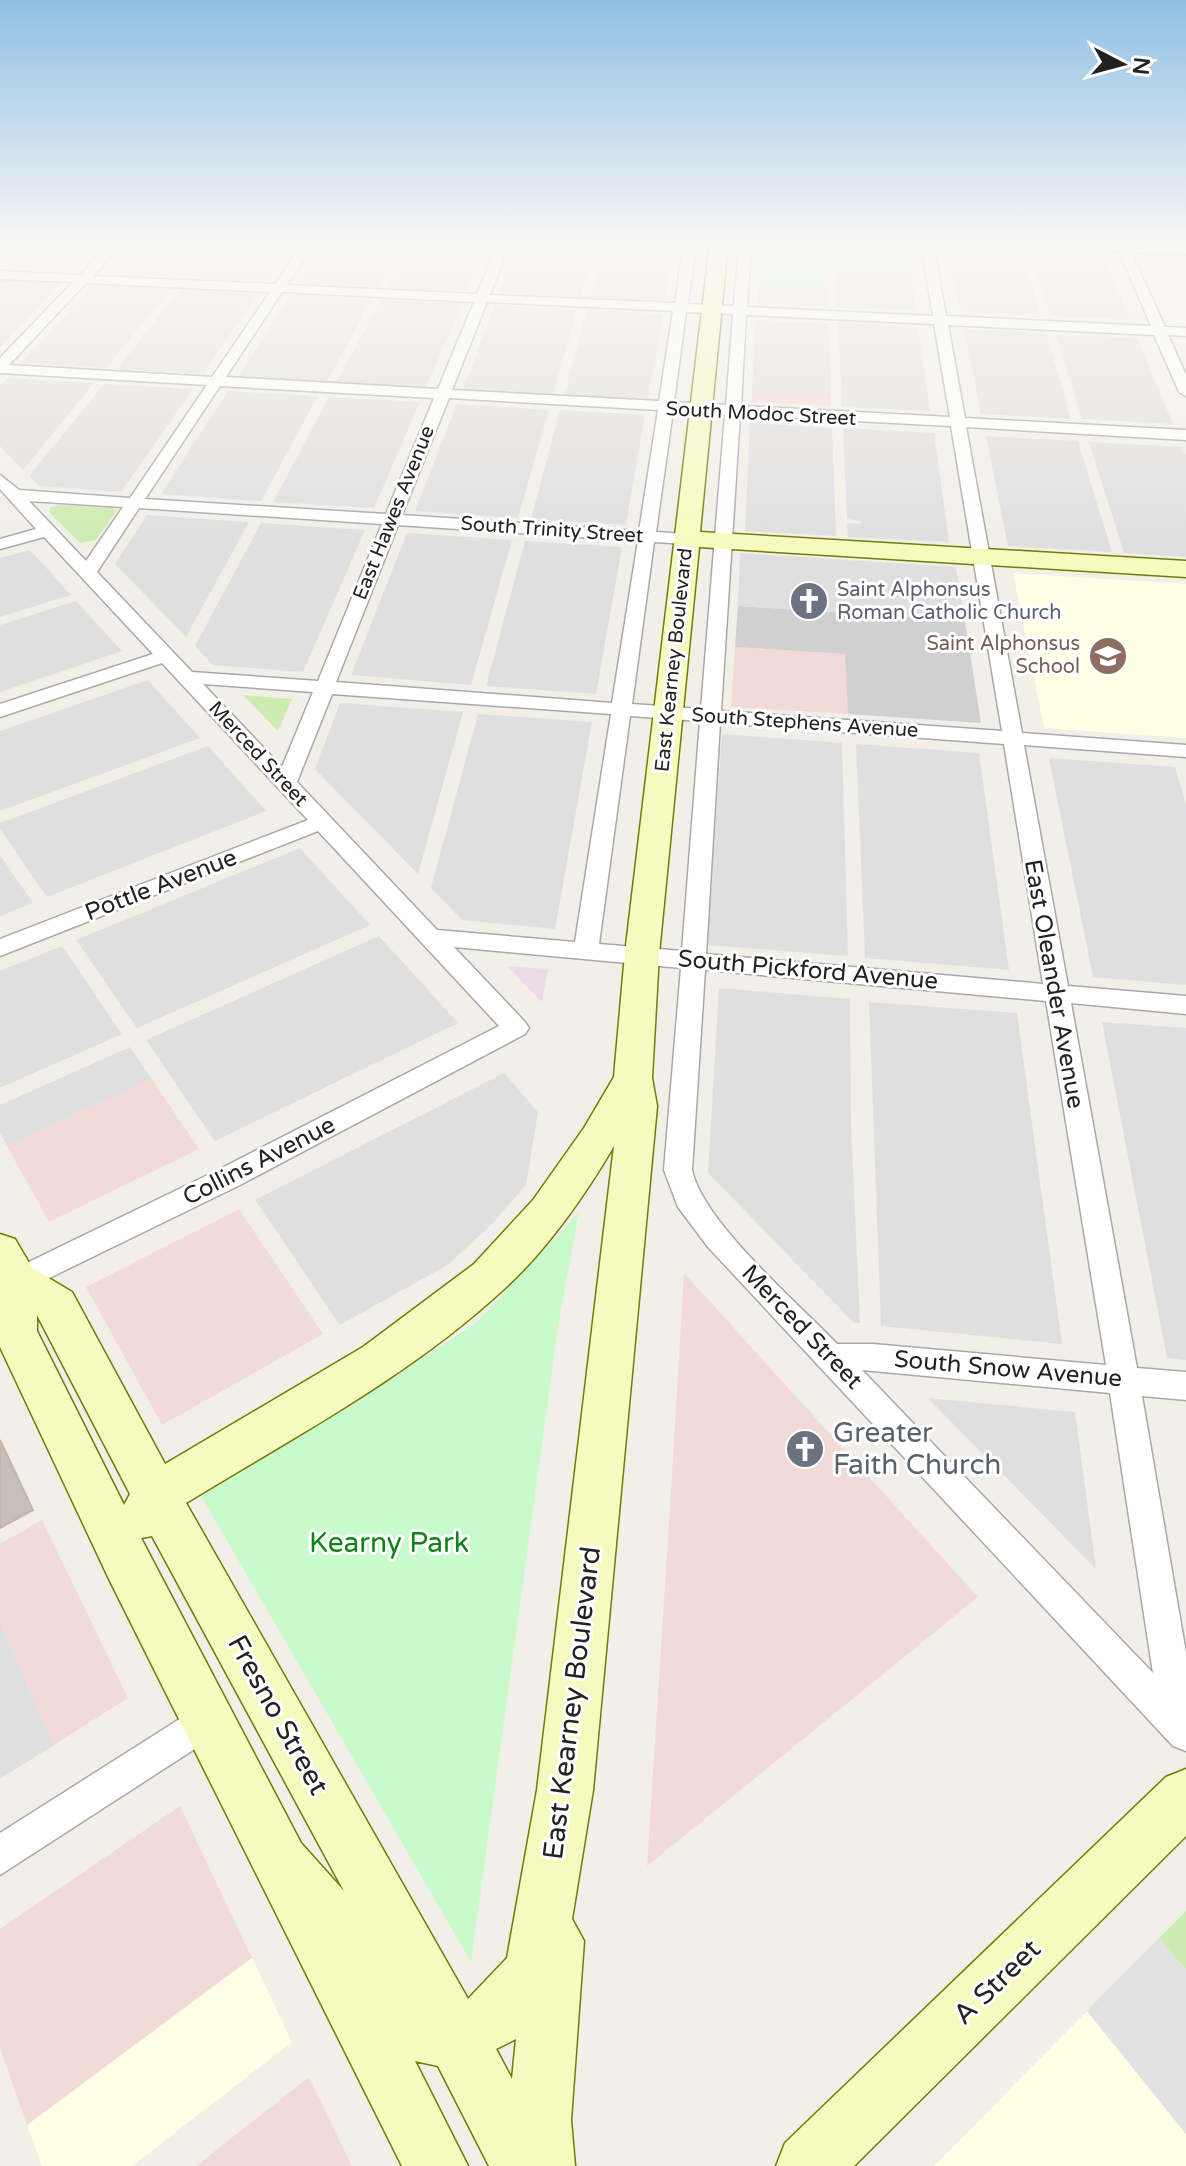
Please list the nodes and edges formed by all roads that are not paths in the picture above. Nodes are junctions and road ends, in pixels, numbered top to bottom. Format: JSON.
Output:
{"nodes":[{"id":1,"x":22,"y":344,"type":"edge"},
{"id":2,"x":240,"y":344,"type":"edge"},
{"id":3,"x":463,"y":344,"type":"edge"},
{"id":4,"x":676,"y":344,"type":"edge"},
{"id":5,"x":708,"y":344,"type":"edge"},
{"id":6,"x":738,"y":344,"type":"edge"},
{"id":7,"x":944,"y":344,"type":"edge"},
{"id":8,"x":1166,"y":344,"type":"edge"},
{"id":9,"x":0,"y":368,"type":"edge"},
{"id":10,"x":215,"y":382,"type":"junction"},
{"id":11,"x":1186,"y":392,"type":"edge"},
{"id":12,"x":442,"y":395,"type":"junction"},
{"id":13,"x":666,"y":409,"type":"junction"},
{"id":14,"x":701,"y":411,"type":"junction"},
{"id":15,"x":733,"y":412,"type":"junction"},
{"id":16,"x":958,"y":424,"type":"junction"},
{"id":17,"x":1186,"y":435,"type":"edge"},
{"id":18,"x":7,"y":487,"type":"edge"},
{"id":19,"x":135,"y":503,"type":"junction"},
{"id":20,"x":392,"y":519,"type":"junction"},
{"id":21,"x":47,"y":531,"type":"junction"},
{"id":22,"x":647,"y":536,"type":"junction"},
{"id":23,"x":686,"y":539,"type":"junction"},
{"id":24,"x":723,"y":541,"type":"junction"},
{"id":25,"x":0,"y":544,"type":"edge"},
{"id":26,"x":980,"y":557,"type":"junction"},
{"id":27,"x":1186,"y":569,"type":"edge"},
{"id":28,"x":88,"y":572,"type":"junction"},
{"id":29,"x":164,"y":656,"type":"junction"},
{"id":30,"x":185,"y":677,"type":"junction"},
{"id":31,"x":324,"y":687,"type":"junction"},
{"id":32,"x":621,"y":709,"type":"junction"},
{"id":33,"x":0,"y":711,"type":"edge"},
{"id":34,"x":668,"y":713,"type":"junction"},
{"id":35,"x":711,"y":716,"type":"junction"},
{"id":36,"x":1011,"y":738,"type":"junction"},
{"id":37,"x":1186,"y":751,"type":"edge"},
{"id":38,"x":286,"y":783,"type":"junction"},
{"id":39,"x":322,"y":822,"type":"junction"},
{"id":40,"x":430,"y":937,"type":"junction"},
{"id":41,"x":0,"y":948,"type":"edge"},
{"id":42,"x":586,"y":949,"type":"junction"},
{"id":43,"x":642,"y":954,"type":"junction"},
{"id":44,"x":693,"y":959,"type":"junction"},
{"id":45,"x":1055,"y":993,"type":"junction"},
{"id":46,"x":1186,"y":1005,"type":"edge"},
{"id":47,"x":516,"y":1028,"type":"joint"},
{"id":48,"x":633,"y":1078,"type":"junction"},
{"id":49,"x":6,"y":1274,"type":"edge"},
{"id":50,"x":831,"y":1357,"type":"junction"},
{"id":51,"x":1124,"y":1380,"type":"junction"},
{"id":52,"x":1186,"y":1386,"type":"edge"},
{"id":53,"x":156,"y":1495,"type":"junction"},
{"id":54,"x":127,"y":1562,"type":"junction"},
{"id":55,"x":208,"y":1719,"type":"junction"},
{"id":56,"x":1183,"y":1729,"type":"edge"},
{"id":57,"x":565,"y":1790,"type":"junction"},
{"id":58,"x":1186,"y":1797,"type":"edge"},
{"id":59,"x":0,"y":1856,"type":"edge"},
{"id":60,"x":283,"y":1864,"type":"junction"},
{"id":61,"x":456,"y":2037,"type":"junction"},
{"id":62,"x":436,"y":2166,"type":"edge"},
{"id":63,"x":523,"y":2166,"type":"edge"},
{"id":64,"x":543,"y":2166,"type":"edge"},
{"id":65,"x":808,"y":2166,"type":"edge"}],
"edges":[{"from":1,"to":9,"type":"street"},
{"from":2,"to":10,"type":"street"},
{"from":3,"to":12,"type":"street","name":"East Hawes Avenue"},
{"from":4,"to":13,"type":"street","name":"East Kearney Boulevard"},
{"from":5,"to":14,"type":"main road","name":"East Kearney Boulevard"},
{"from":6,"to":15,"type":"street","name":"East Kearney Boulevard"},
{"from":7,"to":16,"type":"street","name":"East Oleander Avenue"},
{"from":8,"to":11,"type":"street"},
{"from":9,"to":10,"type":"street","name":"South Modoc Street"},
{"from":10,"to":12,"type":"street","name":"South Modoc Street"},
{"from":10,"to":19,"type":"street"},
{"from":12,"to":13,"type":"street","name":"South Modoc Street"},
{"from":12,"to":20,"type":"street","name":"East Hawes Avenue"},
{"from":13,"to":14,"type":"street","name":"South Modoc Street"},
{"from":13,"to":22,"type":"street","name":"East Kearney Boulevard"},
{"from":14,"to":15,"type":"street","name":"South Modoc Street"},
{"from":14,"to":23,"type":"main road","name":"East Kearney Boulevard"},
{"from":15,"to":16,"type":"street","name":"South Modoc Street"},
{"from":15,"to":24,"type":"street","name":"East Kearney Boulevard"},
{"from":16,"to":17,"type":"street","name":"South Modoc Street"},
{"from":16,"to":26,"type":"street","name":"East Oleander Avenue"},
{"from":18,"to":19,"type":"street","name":"South Trinity Street"},
{"from":18,"to":21,"type":"street","name":"Merced Street"},
{"from":19,"to":20,"type":"street","name":"South Trinity Street"},
{"from":19,"to":28,"type":"street"},
{"from":20,"to":22,"type":"street","name":"South Trinity Street"},
{"from":20,"to":31,"type":"street","name":"East Hawes Avenue"},
{"from":21,"to":25,"type":"street"},
{"from":21,"to":28,"type":"street","name":"Merced Street"},
{"from":22,"to":23,"type":"street","name":"South Trinity Street"},
{"from":22,"to":32,"type":"street","name":"East Kearney Boulevard"},
{"from":23,"to":24,"type":"main road","name":"South Trinity Street"},
{"from":23,"to":34,"type":"main road","name":"East Kearney Boulevard"},
{"from":24,"to":26,"type":"main road","name":"South Trinity Street"},
{"from":24,"to":35,"type":"street","name":"East Kearney Boulevard"},
{"from":26,"to":27,"type":"main road","name":"South Trinity Street"},
{"from":26,"to":36,"type":"street","name":"East Oleander Avenue"},
{"from":28,"to":29,"type":"street","name":"Merced Street"},
{"from":29,"to":30,"type":"street","name":"Merced Street"},
{"from":29,"to":33,"type":"street"},
{"from":30,"to":31,"type":"street","name":"South Stephens Avenue"},
{"from":30,"to":38,"type":"street","name":"Merced Street"},
{"from":31,"to":32,"type":"street","name":"South Stephens Avenue"},
{"from":31,"to":38,"type":"street","name":"East Hawes Avenue"},
{"from":32,"to":34,"type":"street","name":"South Stephens Avenue"},
{"from":32,"to":42,"type":"street","name":"East Kearney Boulevard"},
{"from":34,"to":35,"type":"street","name":"South Stephens Avenue"},
{"from":34,"to":43,"type":"main road","name":"East Kearney Boulevard"},
{"from":35,"to":36,"type":"street","name":"South Stephens Avenue"},
{"from":35,"to":44,"type":"street","name":"East Kearney Boulevard"},
{"from":36,"to":37,"type":"street","name":"South Stephens Avenue"},
{"from":36,"to":45,"type":"street","name":"East Oleander Avenue"},
{"from":38,"to":39,"type":"street","name":"Merced Street"},
{"from":39,"to":40,"type":"street","name":"Merced Street"},
{"from":39,"to":41,"type":"street","name":"Pottle Avenue"},
{"from":40,"to":42,"type":"street","name":"South Pickford Avenue"},
{"from":40,"to":47,"type":"street","name":"Merced Street"},
{"from":42,"to":43,"type":"street","name":"South Pickford Avenue"},
{"from":43,"to":44,"type":"street","name":"South Pickford Avenue"},
{"from":43,"to":48,"type":"main road","name":"East Kearney Boulevard"},
{"from":44,"to":45,"type":"street","name":"South Pickford Avenue"},
{"from":44,"to":50,"type":"street","name":"Merced Street"},
{"from":45,"to":46,"type":"street","name":"South Pickford Avenue"},
{"from":45,"to":51,"type":"street","name":"East Oleander Avenue"},
{"from":47,"to":49,"type":"street","name":"Collins Avenue"},
{"from":48,"to":53,"type":"main road","name":"East Kearney Boulevard"},
{"from":48,"to":57,"type":"main road","name":"East Kearney Boulevard"},
{"from":49,"to":53,"type":"main road","name":"Fresno Street"},
{"from":49,"to":54,"type":"main road"},
{"from":50,"to":51,"type":"street","name":"South Snow Avenue"},
{"from":50,"to":56,"type":"street","name":"Merced Street"},
{"from":51,"to":52,"type":"street","name":"South Snow Avenue"},
{"from":51,"to":56,"type":"street","name":"East Oleander Avenue"},
{"from":53,"to":54,"type":"main road"},
{"from":53,"to":61,"type":"main road","name":"Fresno Street"},
{"from":54,"to":55,"type":"main road"},
{"from":55,"to":59,"type":"street"},
{"from":55,"to":60,"type":"main road"},
{"from":57,"to":61,"type":"main road","name":"East Kearney Boulevard"},
{"from":57,"to":64,"type":"main road"},
{"from":58,"to":65,"type":"main road","name":"A Street"},
{"from":60,"to":61,"type":"main road"},
{"from":60,"to":62,"type":"main road"},
{"from":61,"to":63,"type":"main road","name":"Fresno Street"}]}
